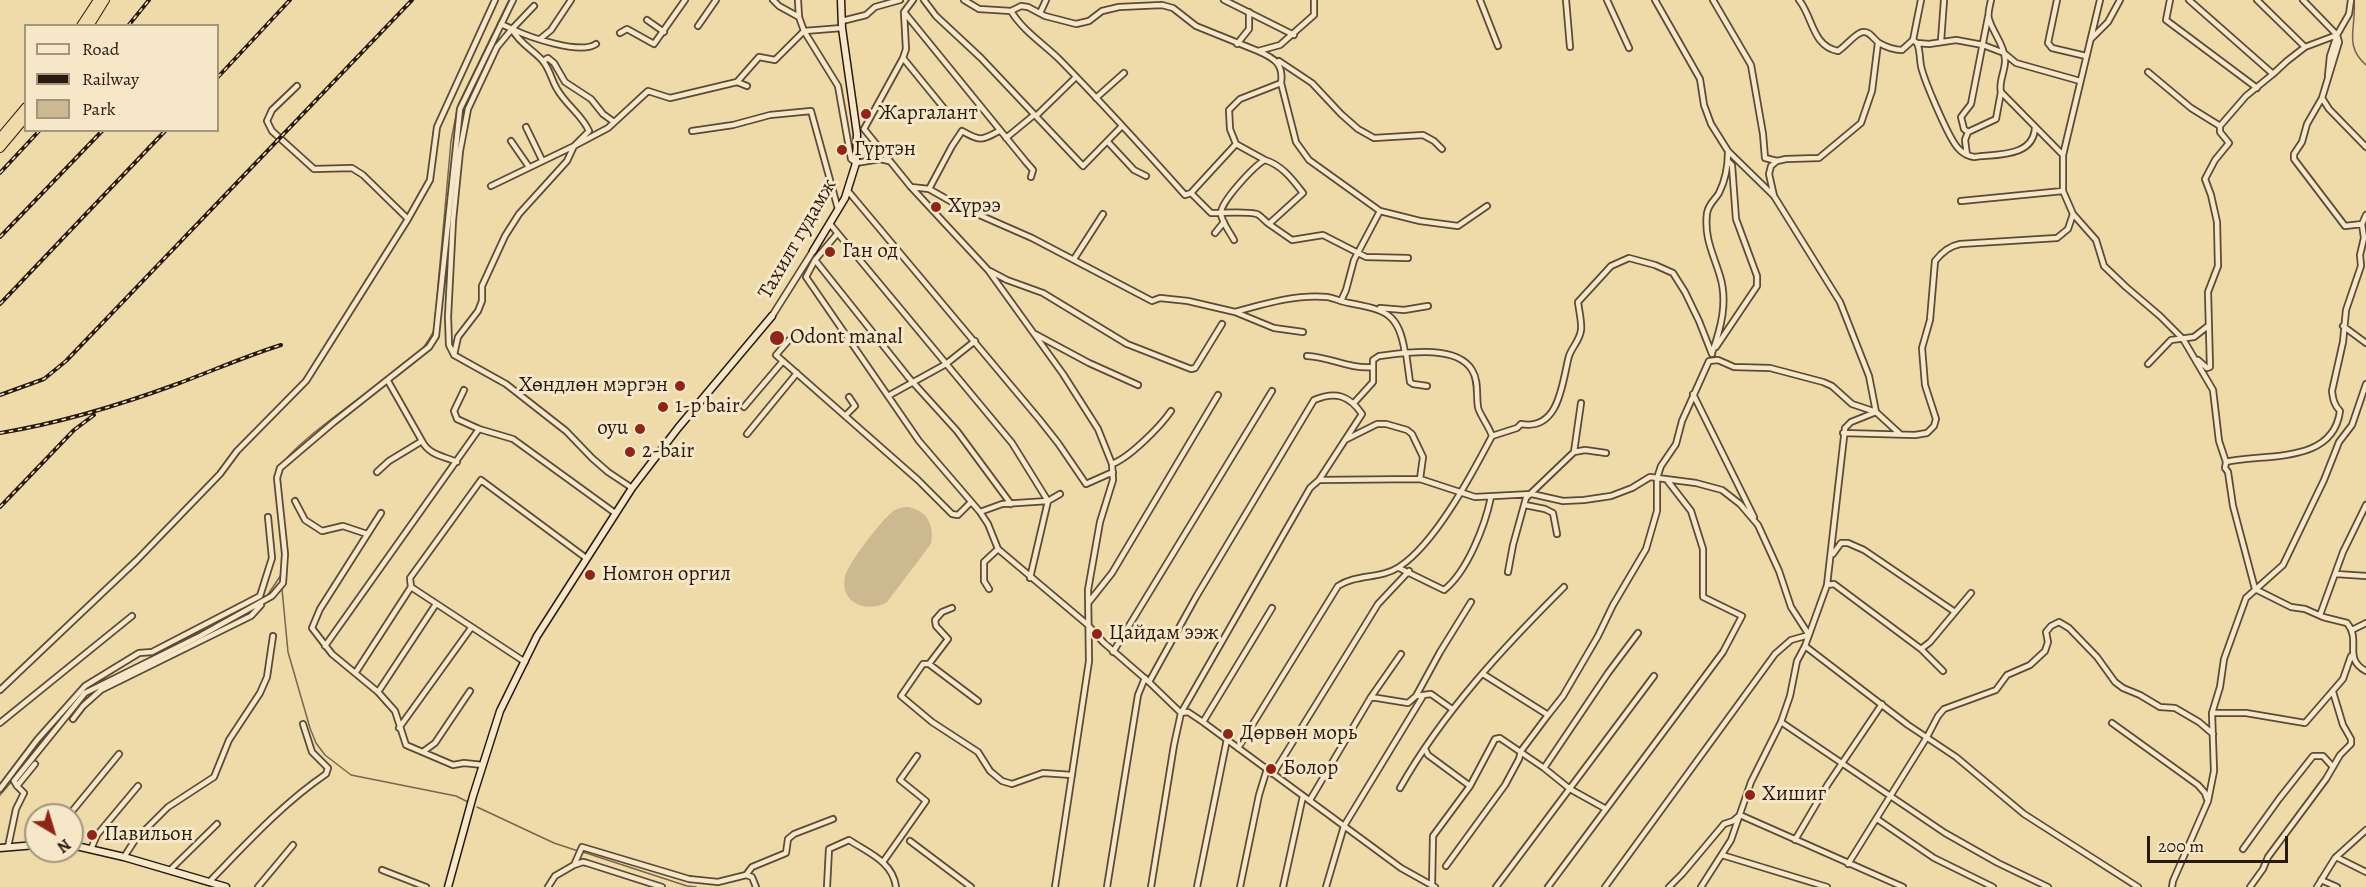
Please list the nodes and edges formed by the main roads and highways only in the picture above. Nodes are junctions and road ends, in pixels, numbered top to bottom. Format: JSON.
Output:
{"nodes":[{"id":1,"x":98,"y":0,"type":"edge"},
{"id":2,"x":105,"y":0,"type":"edge"},
{"id":3,"x":841,"y":0,"type":"edge"},
{"id":4,"x":82,"y":24,"type":"edge"},
{"id":5,"x":90,"y":24,"type":"edge"},
{"id":6,"x":24,"y":109,"type":"edge"},
{"id":7,"x":24,"y":119,"type":"edge"},
{"id":8,"x":0,"y":138,"type":"edge"},
{"id":9,"x":0,"y":148,"type":"edge"},
{"id":10,"x":813,"y":250,"type":"road end"},
{"id":11,"x":772,"y":316,"type":"road end"},
{"id":12,"x":24,"y":846,"type":"edge"},
{"id":13,"x":0,"y":848,"type":"edge"},
{"id":14,"x":84,"y":848,"type":"edge"},
{"id":15,"x":226,"y":887,"type":"edge"},
{"id":16,"x":448,"y":887,"type":"edge"}],
"edges":[{"from":1,"to":4,"type":"highway"},
{"from":2,"to":5,"type":"highway"},
{"from":3,"to":10,"type":"main road","name":"Тахилт гудамж"},
{"from":6,"to":8,"type":"highway"},
{"from":7,"to":9,"type":"highway"},
{"from":11,"to":16,"type":"main road"},
{"from":12,"to":13,"type":"main road"},
{"from":14,"to":15,"type":"main road"}]}
